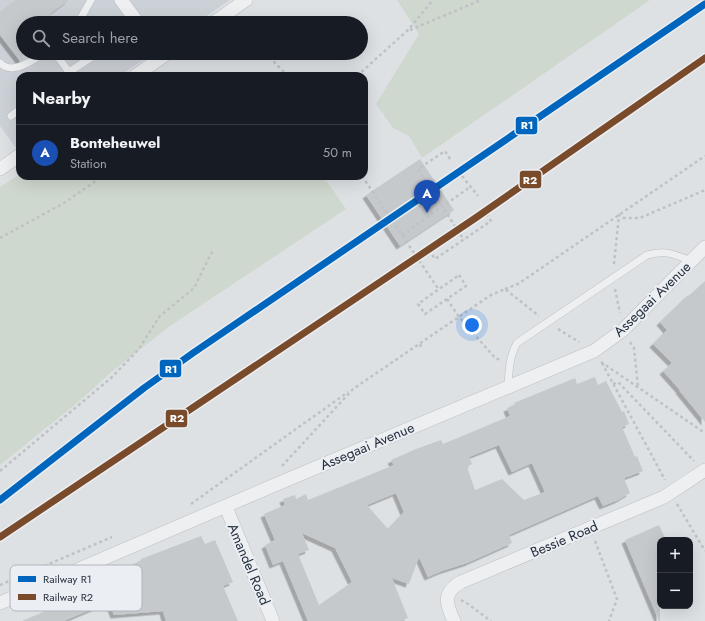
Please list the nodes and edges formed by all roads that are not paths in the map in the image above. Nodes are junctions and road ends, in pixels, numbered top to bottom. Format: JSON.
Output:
{"nodes":[{"id":1,"x":91,"y":0,"type":"edge"},
{"id":2,"x":121,"y":0,"type":"edge"},
{"id":3,"x":246,"y":0,"type":"edge"},
{"id":4,"x":82,"y":16,"type":"edge"},
{"id":5,"x":133,"y":16,"type":"edge"},
{"id":6,"x":223,"y":16,"type":"edge"},
{"id":7,"x":32,"y":60,"type":"edge"},
{"id":8,"x":59,"y":60,"type":"edge"},
{"id":9,"x":88,"y":60,"type":"edge"},
{"id":10,"x":156,"y":60,"type":"edge"},
{"id":11,"x":0,"y":63,"type":"edge"},
{"id":12,"x":66,"y":72,"type":"edge"},
{"id":13,"x":70,"y":72,"type":"edge"},
{"id":14,"x":140,"y":72,"type":"edge"},
{"id":15,"x":16,"y":112,"type":"edge"},
{"id":16,"x":11,"y":116,"type":"dead end"},
{"id":17,"x":16,"y":158,"type":"edge"},
{"id":18,"x":0,"y":169,"type":"edge"},
{"id":19,"x":705,"y":247,"type":"edge"},
{"id":20,"x":691,"y":260,"type":"junction"},
{"id":21,"x":508,"y":387,"type":"junction"},
{"id":22,"x":704,"y":470,"type":"edge"},
{"id":23,"x":226,"y":507,"type":"junction"},
{"id":24,"x":89,"y":565,"type":"edge"},
{"id":25,"x":10,"y":599,"type":"edge"},
{"id":26,"x":0,"y":603,"type":"edge"},
{"id":27,"x":273,"y":621,"type":"edge"},
{"id":28,"x":454,"y":621,"type":"edge"}],
"edges":[{"from":1,"to":4,"type":"lane"},
{"from":2,"to":5,"type":"street"},
{"from":3,"to":6,"type":"street"},
{"from":7,"to":11,"type":"lane"},
{"from":8,"to":12,"type":"lane"},
{"from":9,"to":13,"type":"lane"},
{"from":10,"to":14,"type":"street"},
{"from":15,"to":16,"type":"lane"},
{"from":17,"to":18,"type":"street"},
{"from":19,"to":20,"type":"street","name":"Assegaai Avenue"},
{"from":20,"to":21,"type":"street","name":"Assegaai Avenue"},
{"from":20,"to":21,"type":"lane"},
{"from":21,"to":23,"type":"street","name":"Assegaai Avenue"},
{"from":22,"to":28,"type":"street","name":"Bessie Road"},
{"from":23,"to":24,"type":"street","name":"Assegaai Avenue"},
{"from":23,"to":27,"type":"street","name":"Amandel Road"},
{"from":25,"to":26,"type":"street","name":"Assegaai Avenue"}]}
